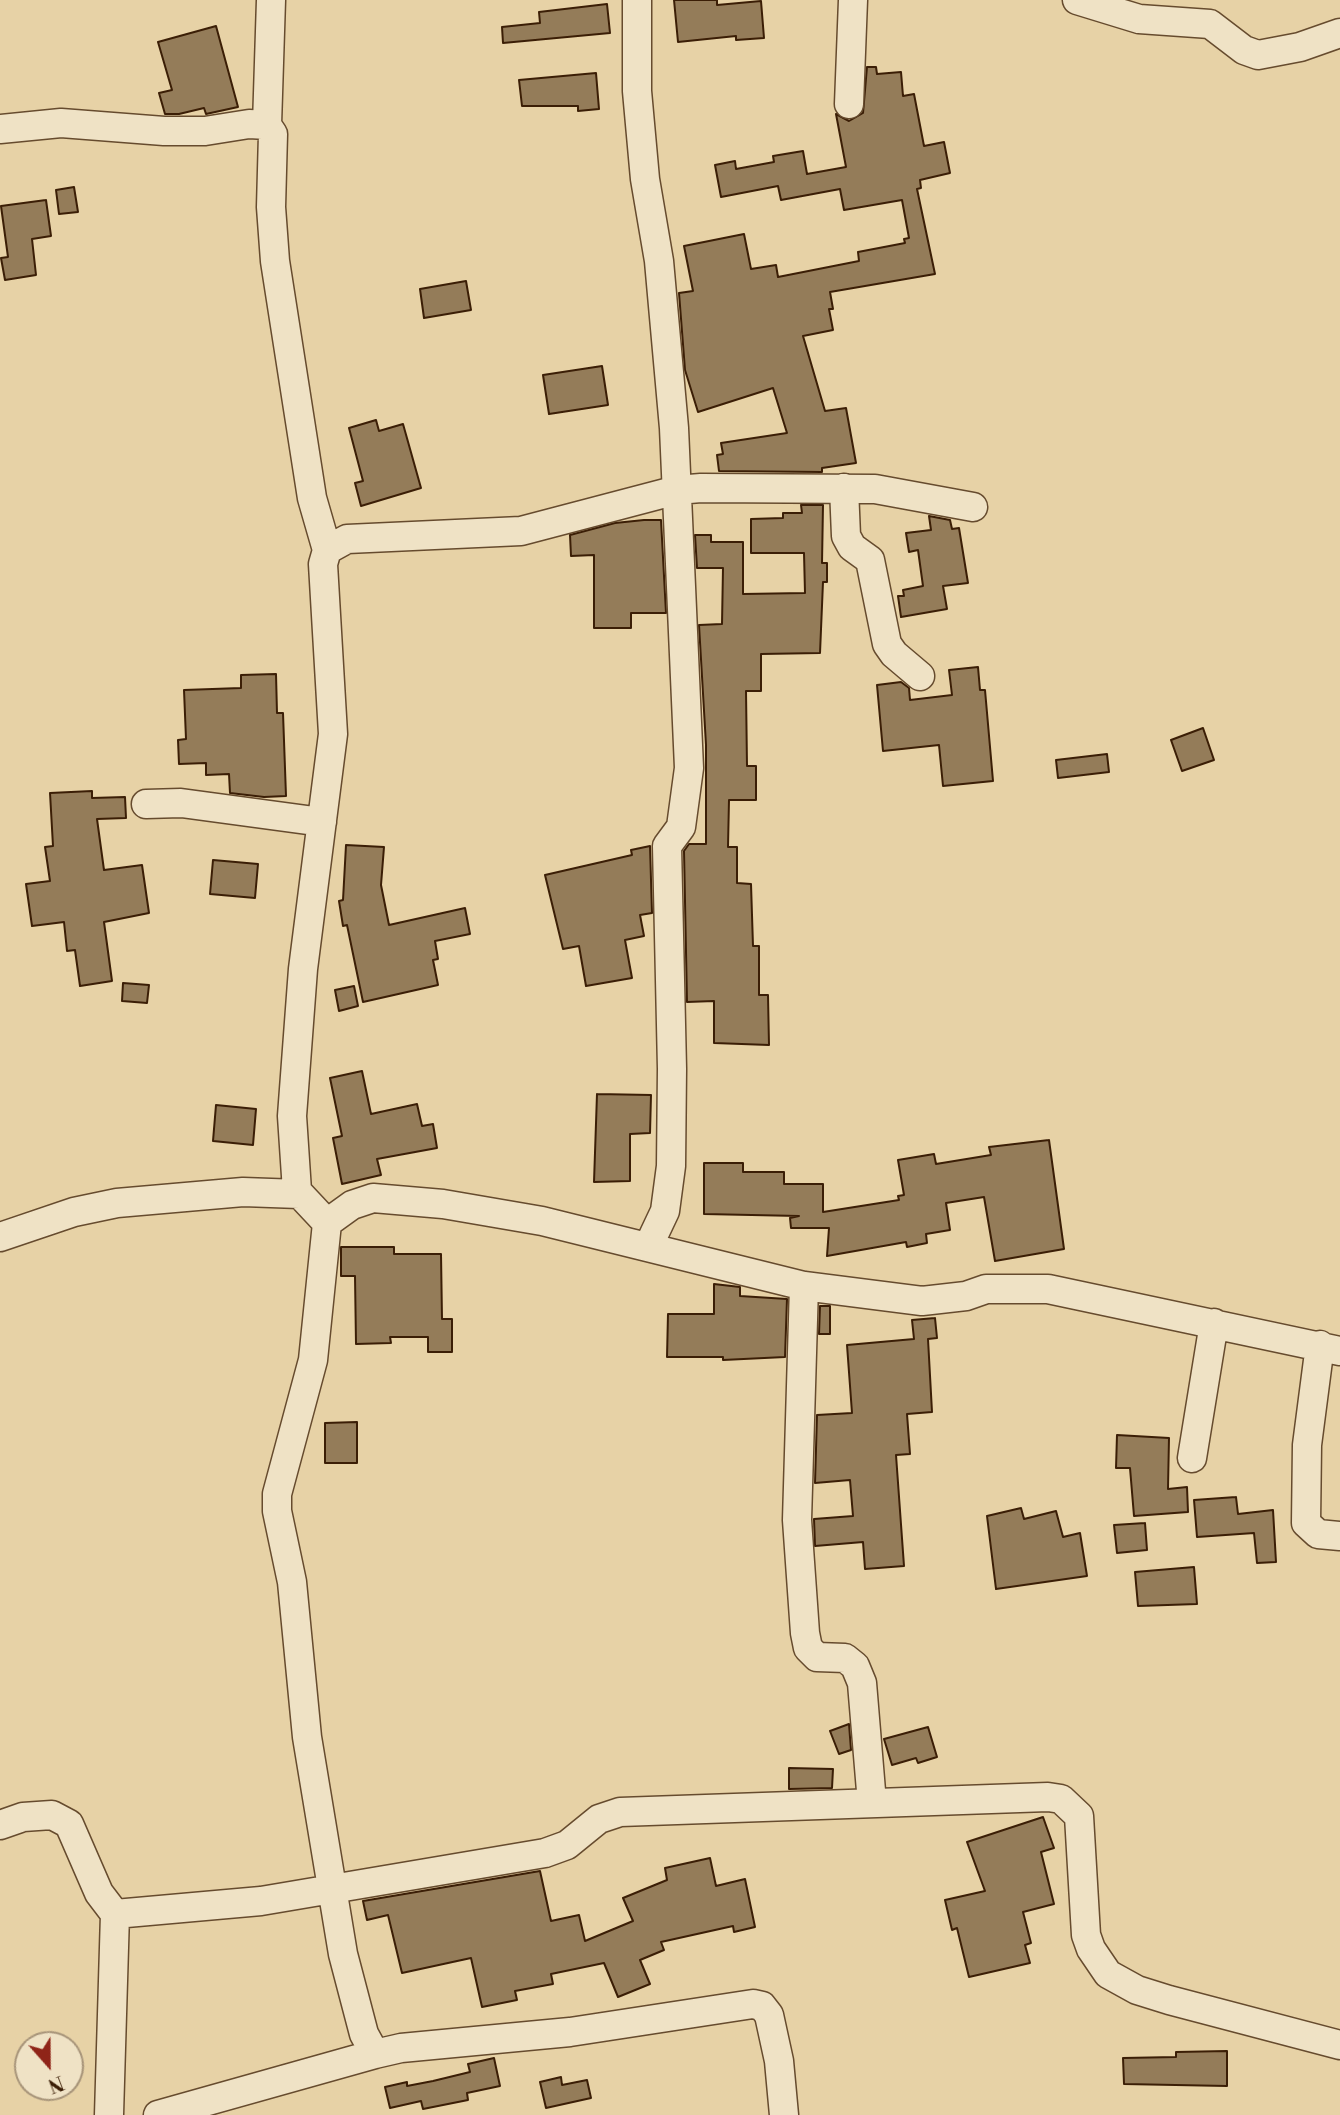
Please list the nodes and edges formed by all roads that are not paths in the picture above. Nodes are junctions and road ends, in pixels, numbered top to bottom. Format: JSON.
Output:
{"nodes":[{"id":1,"x":271,"y":0,"type":"edge"},
{"id":2,"x":636,"y":0,"type":"edge"},
{"id":3,"x":853,"y":0,"type":"edge"},
{"id":4,"x":1077,"y":0,"type":"edge"},
{"id":5,"x":1340,"y":33,"type":"edge"},
{"id":6,"x":849,"y":104,"type":"dead end"},
{"id":7,"x":267,"y":125,"type":"junction"},
{"id":8,"x":0,"y":129,"type":"edge"},
{"id":9,"x":844,"y":488,"type":"junction"},
{"id":10,"x":677,"y":490,"type":"junction"},
{"id":11,"x":973,"y":507,"type":"dead end"},
{"id":12,"x":327,"y":550,"type":"junction"},
{"id":13,"x":920,"y":676,"type":"dead end"},
{"id":14,"x":146,"y":804,"type":"dead end"},
{"id":15,"x":322,"y":822,"type":"junction"},
{"id":16,"x":299,"y":1194,"type":"junction"},
{"id":17,"x":327,"y":1223,"type":"junction"},
{"id":18,"x":0,"y":1237,"type":"edge"},
{"id":19,"x":648,"y":1247,"type":"junction"},
{"id":20,"x":804,"y":1286,"type":"junction"},
{"id":21,"x":1214,"y":1324,"type":"junction"},
{"id":22,"x":1330,"y":1348,"type":"edge"},
{"id":23,"x":1192,"y":1458,"type":"dead end"},
{"id":24,"x":1340,"y":1536,"type":"edge"},
{"id":25,"x":872,"y":1802,"type":"junction"},
{"id":26,"x":0,"y":1825,"type":"edge"},
{"id":27,"x":334,"y":1887,"type":"junction"},
{"id":28,"x":115,"y":1914,"type":"junction"},
{"id":29,"x":1340,"y":2045,"type":"edge"},
{"id":30,"x":376,"y":2054,"type":"junction"},
{"id":31,"x":110,"y":2115,"type":"edge"},
{"id":32,"x":158,"y":2115,"type":"edge"},
{"id":33,"x":784,"y":2115,"type":"edge"}],
"edges":[{"from":1,"to":7,"type":"street"},
{"from":2,"to":10,"type":"street"},
{"from":3,"to":6,"type":"street"},
{"from":4,"to":5,"type":"street"},
{"from":7,"to":8,"type":"street"},
{"from":7,"to":12,"type":"street"},
{"from":9,"to":10,"type":"street"},
{"from":9,"to":11,"type":"street"},
{"from":9,"to":13,"type":"street"},
{"from":10,"to":12,"type":"street"},
{"from":10,"to":19,"type":"street"},
{"from":12,"to":15,"type":"street"},
{"from":14,"to":15,"type":"street"},
{"from":15,"to":16,"type":"street"},
{"from":16,"to":17,"type":"street"},
{"from":16,"to":18,"type":"street"},
{"from":17,"to":19,"type":"street"},
{"from":17,"to":27,"type":"street"},
{"from":19,"to":20,"type":"street"},
{"from":20,"to":21,"type":"street"},
{"from":20,"to":25,"type":"street"},
{"from":21,"to":22,"type":"street"},
{"from":21,"to":23,"type":"street"},
{"from":22,"to":24,"type":"street"},
{"from":25,"to":27,"type":"street"},
{"from":25,"to":29,"type":"street"},
{"from":26,"to":28,"type":"street"},
{"from":27,"to":28,"type":"street"},
{"from":27,"to":30,"type":"street"},
{"from":28,"to":31,"type":"street"},
{"from":30,"to":32,"type":"street"},
{"from":30,"to":33,"type":"street"}]}
